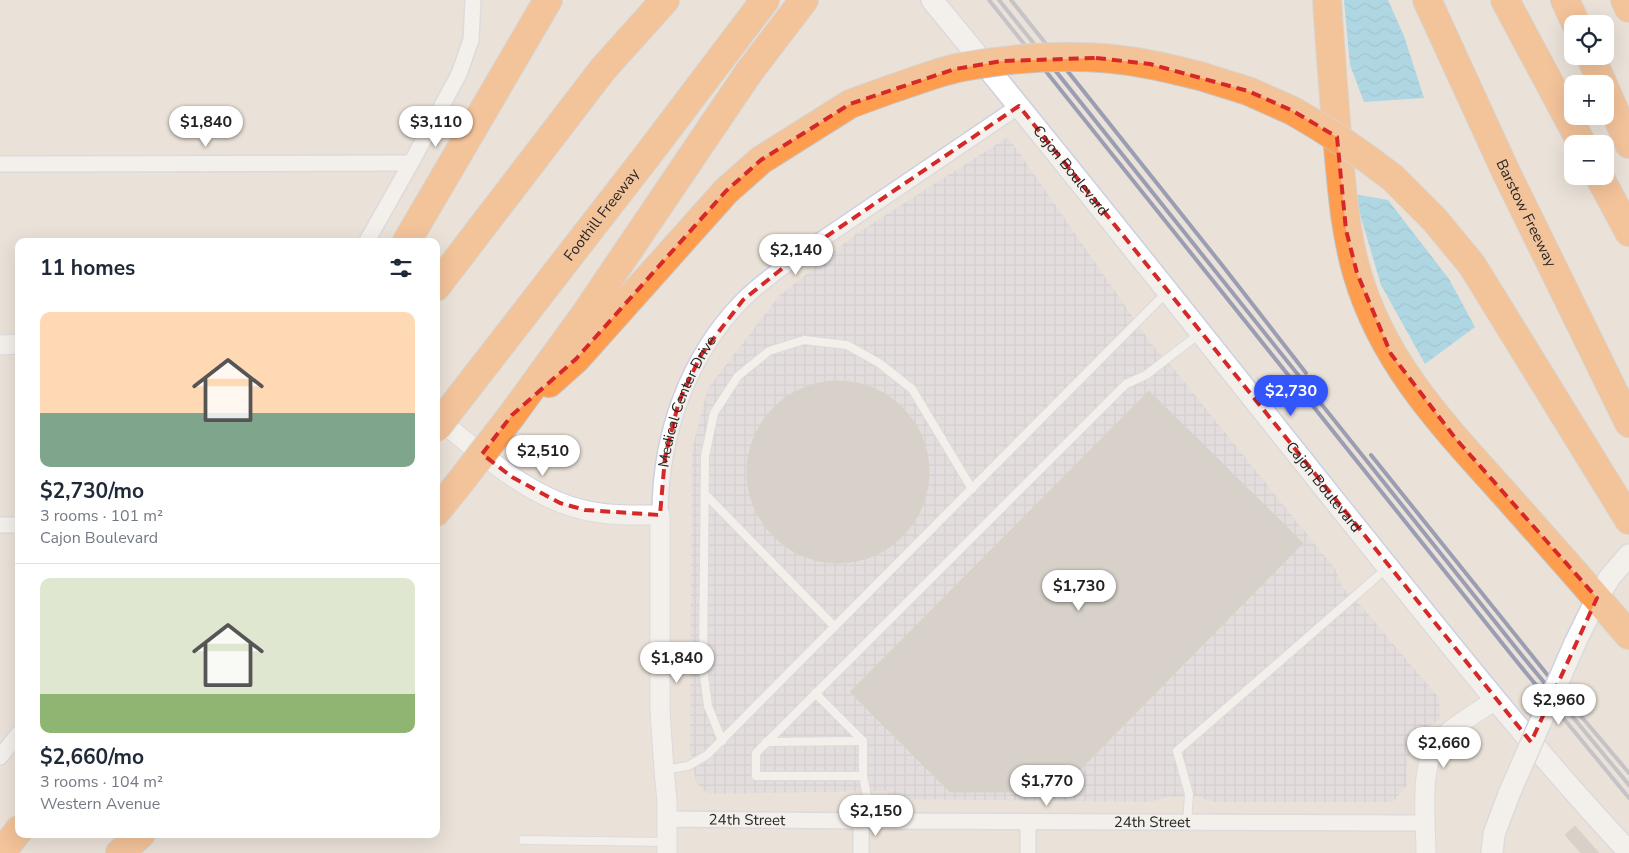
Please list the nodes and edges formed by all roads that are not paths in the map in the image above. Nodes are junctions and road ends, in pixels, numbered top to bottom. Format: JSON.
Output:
{"nodes":[{"id":1,"x":473,"y":0,"type":"edge"},
{"id":2,"x":548,"y":0,"type":"edge"},
{"id":3,"x":665,"y":0,"type":"edge"},
{"id":4,"x":765,"y":0,"type":"edge"},
{"id":5,"x":804,"y":0,"type":"edge"},
{"id":6,"x":932,"y":0,"type":"edge"},
{"id":7,"x":1327,"y":0,"type":"edge"},
{"id":8,"x":1427,"y":0,"type":"edge"},
{"id":9,"x":1505,"y":0,"type":"edge"},
{"id":10,"x":1565,"y":0,"type":"edge"},
{"id":11,"x":1625,"y":0,"type":"edge"},
{"id":12,"x":1629,"y":8,"type":"edge"},
{"id":13,"x":1572,"y":15,"type":"edge"},
{"id":14,"x":1019,"y":106,"type":"junction"},
{"id":15,"x":1614,"y":110,"type":"edge"},
{"id":16,"x":1577,"y":135,"type":"edge"},
{"id":17,"x":1629,"y":144,"type":"edge"},
{"id":18,"x":411,"y":163,"type":"junction"},
{"id":19,"x":0,"y":164,"type":"edge"},
{"id":20,"x":1605,"y":185,"type":"edge"},
{"id":21,"x":1629,"y":232,"type":"edge"},
{"id":22,"x":369,"y":238,"type":"edge"},
{"id":23,"x":409,"y":238,"type":"edge"},
{"id":24,"x":440,"y":282,"type":"edge"},
{"id":25,"x":1168,"y":292,"type":"junction"},
{"id":26,"x":1201,"y":333,"type":"junction"},
{"id":27,"x":15,"y":344,"type":"edge"},
{"id":28,"x":0,"y":345,"type":"edge"},
{"id":29,"x":512,"y":415,"type":"junction"},
{"id":30,"x":440,"y":421,"type":"edge"},
{"id":31,"x":440,"y":423,"type":"edge"},
{"id":32,"x":1629,"y":423,"type":"edge"},
{"id":33,"x":972,"y":489,"type":"junction"},
{"id":34,"x":704,"y":494,"type":"junction"},
{"id":35,"x":440,"y":507,"type":"edge"},
{"id":36,"x":660,"y":515,"type":"junction"},
{"id":37,"x":1629,"y":520,"type":"edge"},
{"id":38,"x":0,"y":526,"type":"edge"},
{"id":39,"x":15,"y":526,"type":"edge"},
{"id":40,"x":1629,"y":555,"type":"edge"},
{"id":41,"x":1388,"y":567,"type":"junction"},
{"id":42,"x":1604,"y":588,"type":"junction"},
{"id":43,"x":835,"y":627,"type":"junction"},
{"id":44,"x":1629,"y":634,"type":"edge"},
{"id":45,"x":815,"y":693,"type":"junction"},
{"id":46,"x":1495,"y":700,"type":"junction"},
{"id":47,"x":15,"y":738,"type":"edge"},
{"id":48,"x":722,"y":741,"type":"junction"},
{"id":49,"x":863,"y":741,"type":"junction"},
{"id":50,"x":766,"y":742,"type":"junction"},
{"id":51,"x":0,"y":757,"type":"edge"},
{"id":52,"x":664,"y":770,"type":"junction"},
{"id":53,"x":863,"y":776,"type":"junction"},
{"id":54,"x":667,"y":818,"type":"junction"},
{"id":55,"x":861,"y":822,"type":"junction"},
{"id":56,"x":1028,"y":822,"type":"junction"},
{"id":57,"x":1187,"y":822,"type":"junction"},
{"id":58,"x":1426,"y":823,"type":"junction"},
{"id":59,"x":15,"y":835,"type":"edge"},
{"id":60,"x":116,"y":838,"type":"edge"},
{"id":61,"x":137,"y":838,"type":"edge"},
{"id":62,"x":523,"y":840,"type":"dead end"},
{"id":63,"x":667,"y":848,"type":"edge"},
{"id":64,"x":1629,"y":852,"type":"edge"},
{"id":65,"x":1,"y":853,"type":"edge"},
{"id":66,"x":103,"y":853,"type":"edge"},
{"id":67,"x":120,"y":853,"type":"edge"},
{"id":68,"x":861,"y":853,"type":"edge"},
{"id":69,"x":1028,"y":853,"type":"edge"},
{"id":70,"x":1426,"y":853,"type":"edge"},
{"id":71,"x":1492,"y":853,"type":"edge"}],
"edges":[{"from":1,"to":18,"type":"street"},
{"from":2,"to":23,"type":"highway"},
{"from":3,"to":24,"type":"highway"},
{"from":4,"to":31,"type":"highway","name":"Foothill Freeway","bridge":true},
{"from":5,"to":29,"type":"highway"},
{"from":6,"to":14,"type":"main road","name":"Cajon Boulevard"},
{"from":7,"to":42,"type":"highway"},
{"from":8,"to":32,"type":"highway","name":"Barstow Freeway"},
{"from":9,"to":16,"type":"highway"},
{"from":10,"to":13,"type":"highway"},
{"from":11,"to":12,"type":"highway"},
{"from":14,"to":25,"type":"main road","name":"Cajon Boulevard"},
{"from":14,"to":36,"type":"street","name":"Medical Center Drive"},
{"from":15,"to":17,"type":"highway"},
{"from":18,"to":19,"type":"street"},
{"from":18,"to":22,"type":"street"},
{"from":20,"to":21,"type":"highway"},
{"from":25,"to":26,"type":"main road","name":"Cajon Boulevard"},
{"from":25,"to":33,"type":"lane"},
{"from":26,"to":41,"type":"main road","name":"Cajon Boulevard"},
{"from":26,"to":45,"type":"lane"},
{"from":27,"to":28,"type":"street"},
{"from":29,"to":35,"type":"highway","bridge":true},
{"from":29,"to":37,"type":"highway","bridge":true},
{"from":30,"to":36,"type":"street"},
{"from":33,"to":34,"type":"lane"},
{"from":33,"to":43,"type":"lane"},
{"from":34,"to":43,"type":"lane"},
{"from":34,"to":48,"type":"lane"},
{"from":36,"to":52,"type":"street","name":"Medical Center Drive"},
{"from":38,"to":39,"type":"street"},
{"from":40,"to":42,"type":"main road"},
{"from":41,"to":46,"type":"main road","name":"Cajon Boulevard"},
{"from":41,"to":57,"type":"lane"},
{"from":42,"to":44,"type":"highway"},
{"from":42,"to":71,"type":"main road","bridge":true},
{"from":43,"to":48,"type":"lane"},
{"from":45,"to":49,"type":"lane"},
{"from":45,"to":50,"type":"lane"},
{"from":46,"to":58,"type":"street"},
{"from":46,"to":64,"type":"main road","name":"Cajon Boulevard"},
{"from":47,"to":51,"type":"street"},
{"from":48,"to":52,"type":"lane"},
{"from":49,"to":50,"type":"lane"},
{"from":49,"to":53,"type":"lane"},
{"from":50,"to":53,"type":"lane"},
{"from":52,"to":54,"type":"street","name":"Medical Center Drive"},
{"from":53,"to":55,"type":"lane"},
{"from":54,"to":55,"type":"street","name":"24th Street"},
{"from":54,"to":63,"type":"street","name":"Medical Center Drive"},
{"from":55,"to":56,"type":"street","name":"24th Street"},
{"from":55,"to":68,"type":"street"},
{"from":56,"to":57,"type":"street","name":"24th Street"},
{"from":56,"to":69,"type":"street"},
{"from":57,"to":58,"type":"street","name":"24th Street"},
{"from":58,"to":70,"type":"street"},
{"from":59,"to":65,"type":"highway"},
{"from":60,"to":66,"type":"highway"},
{"from":61,"to":67,"type":"highway"},
{"from":62,"to":63,"type":"lane"}]}
